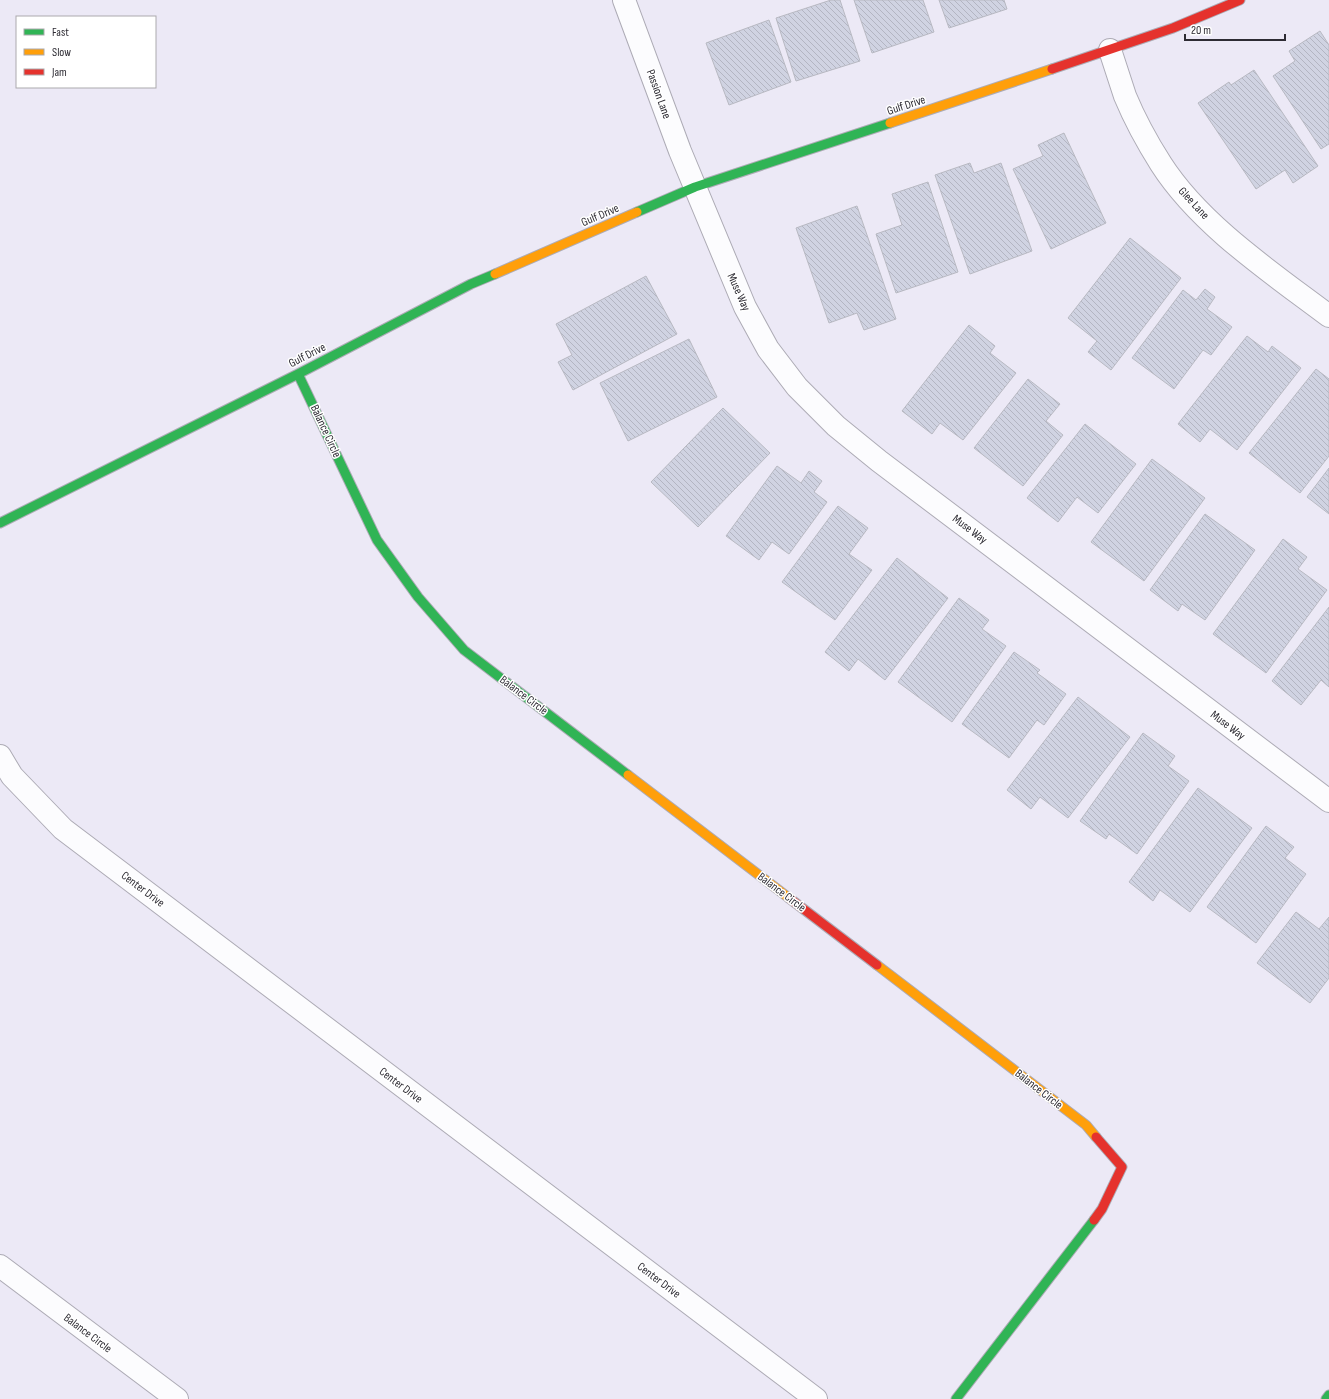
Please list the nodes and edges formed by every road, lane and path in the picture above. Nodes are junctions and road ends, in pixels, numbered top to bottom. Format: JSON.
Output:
{"nodes":[{"id":1,"x":624,"y":0,"type":"edge"},
{"id":2,"x":1240,"y":0,"type":"edge"},
{"id":3,"x":1110,"y":50,"type":"junction"},
{"id":4,"x":695,"y":187,"type":"junction"},
{"id":5,"x":1329,"y":316,"type":"edge"},
{"id":6,"x":298,"y":374,"type":"junction"},
{"id":7,"x":0,"y":523,"type":"edge"},
{"id":8,"x":0,"y":756,"type":"edge"},
{"id":9,"x":1329,"y":801,"type":"edge"},
{"id":10,"x":0,"y":1266,"type":"edge"},
{"id":11,"x":1329,"y":1395,"type":"edge"},
{"id":12,"x":177,"y":1399,"type":"edge"},
{"id":13,"x":816,"y":1399,"type":"edge"},
{"id":14,"x":956,"y":1399,"type":"edge"},
{"id":15,"x":1326,"y":1399,"type":"edge"}],
"edges":[{"from":1,"to":4,"type":"street","name":"Passion Lane"},
{"from":2,"to":3,"type":"street","name":"Gulf Drive"},
{"from":3,"to":4,"type":"street","name":"Gulf Drive"},
{"from":3,"to":5,"type":"street","name":"Glee Lane"},
{"from":4,"to":6,"type":"street","name":"Gulf Drive"},
{"from":4,"to":9,"type":"street","name":"Muse Way"},
{"from":6,"to":7,"type":"street","name":"Gulf Drive"},
{"from":6,"to":14,"type":"street","name":"Balance Circle"},
{"from":8,"to":13,"type":"street","name":"Center Drive"},
{"from":10,"to":12,"type":"street","name":"Balance Circle"},
{"from":11,"to":15,"type":"street"}]}
